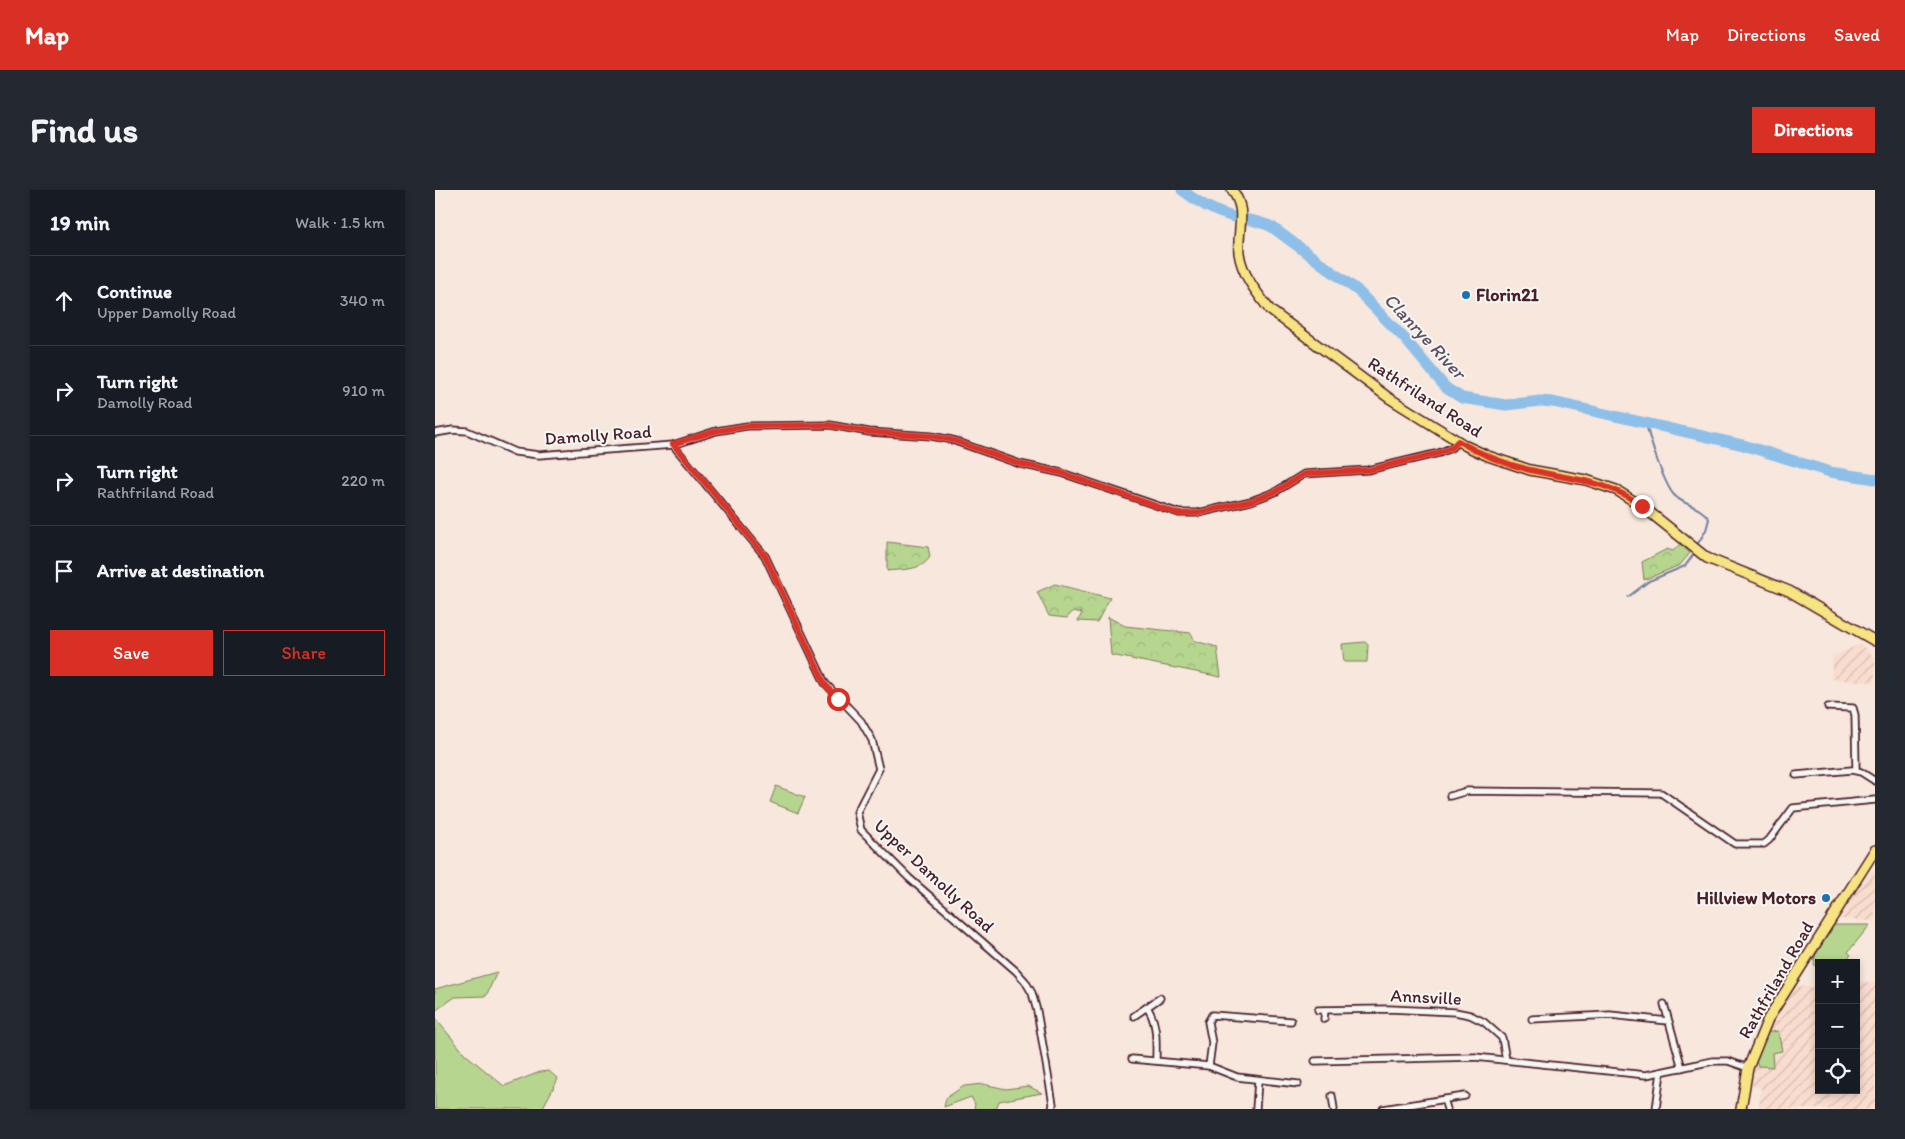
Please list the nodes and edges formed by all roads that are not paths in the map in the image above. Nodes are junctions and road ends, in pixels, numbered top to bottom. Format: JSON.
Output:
{"nodes":[{"id":1,"x":1232,"y":190,"type":"edge"},
{"id":2,"x":435,"y":433,"type":"edge"},
{"id":3,"x":1458,"y":441,"type":"junction"},
{"id":4,"x":673,"y":444,"type":"junction"},
{"id":5,"x":1875,"y":642,"type":"edge"},
{"id":6,"x":1828,"y":707,"type":"dead end"},
{"id":7,"x":1856,"y":770,"type":"junction"},
{"id":8,"x":1796,"y":775,"type":"dead end"},
{"id":9,"x":1875,"y":781,"type":"edge"},
{"id":10,"x":1450,"y":796,"type":"dead end"},
{"id":11,"x":1875,"y":800,"type":"edge"},
{"id":12,"x":1875,"y":850,"type":"edge"},
{"id":13,"x":1160,"y":998,"type":"dead end"},
{"id":14,"x":1664,"y":1004,"type":"dead end"},
{"id":15,"x":1147,"y":1007,"type":"junction"},
{"id":16,"x":1134,"y":1016,"type":"dead end"},
{"id":17,"x":1324,"y":1019,"type":"dead end"},
{"id":18,"x":1532,"y":1019,"type":"dead end"},
{"id":19,"x":1291,"y":1021,"type":"dead end"},
{"id":20,"x":1668,"y":1021,"type":"junction"},
{"id":21,"x":1132,"y":1059,"type":"dead end"},
{"id":22,"x":1156,"y":1060,"type":"junction"},
{"id":23,"x":1506,"y":1060,"type":"junction"},
{"id":24,"x":1315,"y":1061,"type":"dead end"},
{"id":25,"x":1209,"y":1066,"type":"junction"},
{"id":26,"x":1682,"y":1068,"type":"junction"},
{"id":27,"x":1748,"y":1068,"type":"junction"},
{"id":28,"x":1661,"y":1072,"type":"junction"},
{"id":29,"x":1258,"y":1080,"type":"junction"},
{"id":30,"x":1297,"y":1084,"type":"dead end"},
{"id":31,"x":1332,"y":1096,"type":"dead end"},
{"id":32,"x":1465,"y":1096,"type":"dead end"},
{"id":33,"x":1444,"y":1099,"type":"junction"},
{"id":34,"x":1052,"y":1109,"type":"edge"},
{"id":35,"x":1256,"y":1109,"type":"edge"},
{"id":36,"x":1333,"y":1109,"type":"edge"},
{"id":37,"x":1383,"y":1109,"type":"edge"},
{"id":38,"x":1447,"y":1109,"type":"edge"},
{"id":39,"x":1656,"y":1109,"type":"edge"},
{"id":40,"x":1741,"y":1109,"type":"edge"}],
"edges":[{"from":1,"to":3,"type":"main road","name":"Rathfriland Road"},
{"from":2,"to":4,"type":"street","name":"Damolly Road"},
{"from":3,"to":4,"type":"street","name":"Damolly Road"},
{"from":3,"to":5,"type":"main road","name":"Rathfriland Road"},
{"from":4,"to":34,"type":"street","name":"Upper Damolly Road"},
{"from":6,"to":7,"type":"street"},
{"from":7,"to":8,"type":"street"},
{"from":7,"to":9,"type":"street"},
{"from":10,"to":11,"type":"street"},
{"from":12,"to":27,"type":"main road","name":"Rathfriland Road"},
{"from":13,"to":15,"type":"street"},
{"from":14,"to":20,"type":"street"},
{"from":15,"to":16,"type":"street"},
{"from":15,"to":22,"type":"street"},
{"from":17,"to":23,"type":"street","name":"Annsville"},
{"from":18,"to":20,"type":"street"},
{"from":19,"to":25,"type":"street"},
{"from":20,"to":26,"type":"street"},
{"from":21,"to":22,"type":"street"},
{"from":22,"to":25,"type":"street"},
{"from":23,"to":24,"type":"street"},
{"from":23,"to":28,"type":"street"},
{"from":25,"to":29,"type":"street"},
{"from":26,"to":27,"type":"street"},
{"from":26,"to":28,"type":"street"},
{"from":27,"to":40,"type":"main road","name":"Rathfriland Road"},
{"from":28,"to":39,"type":"street"},
{"from":29,"to":30,"type":"street"},
{"from":29,"to":35,"type":"street"},
{"from":31,"to":36,"type":"street"},
{"from":32,"to":33,"type":"street"},
{"from":33,"to":37,"type":"street"},
{"from":33,"to":38,"type":"street"}]}
